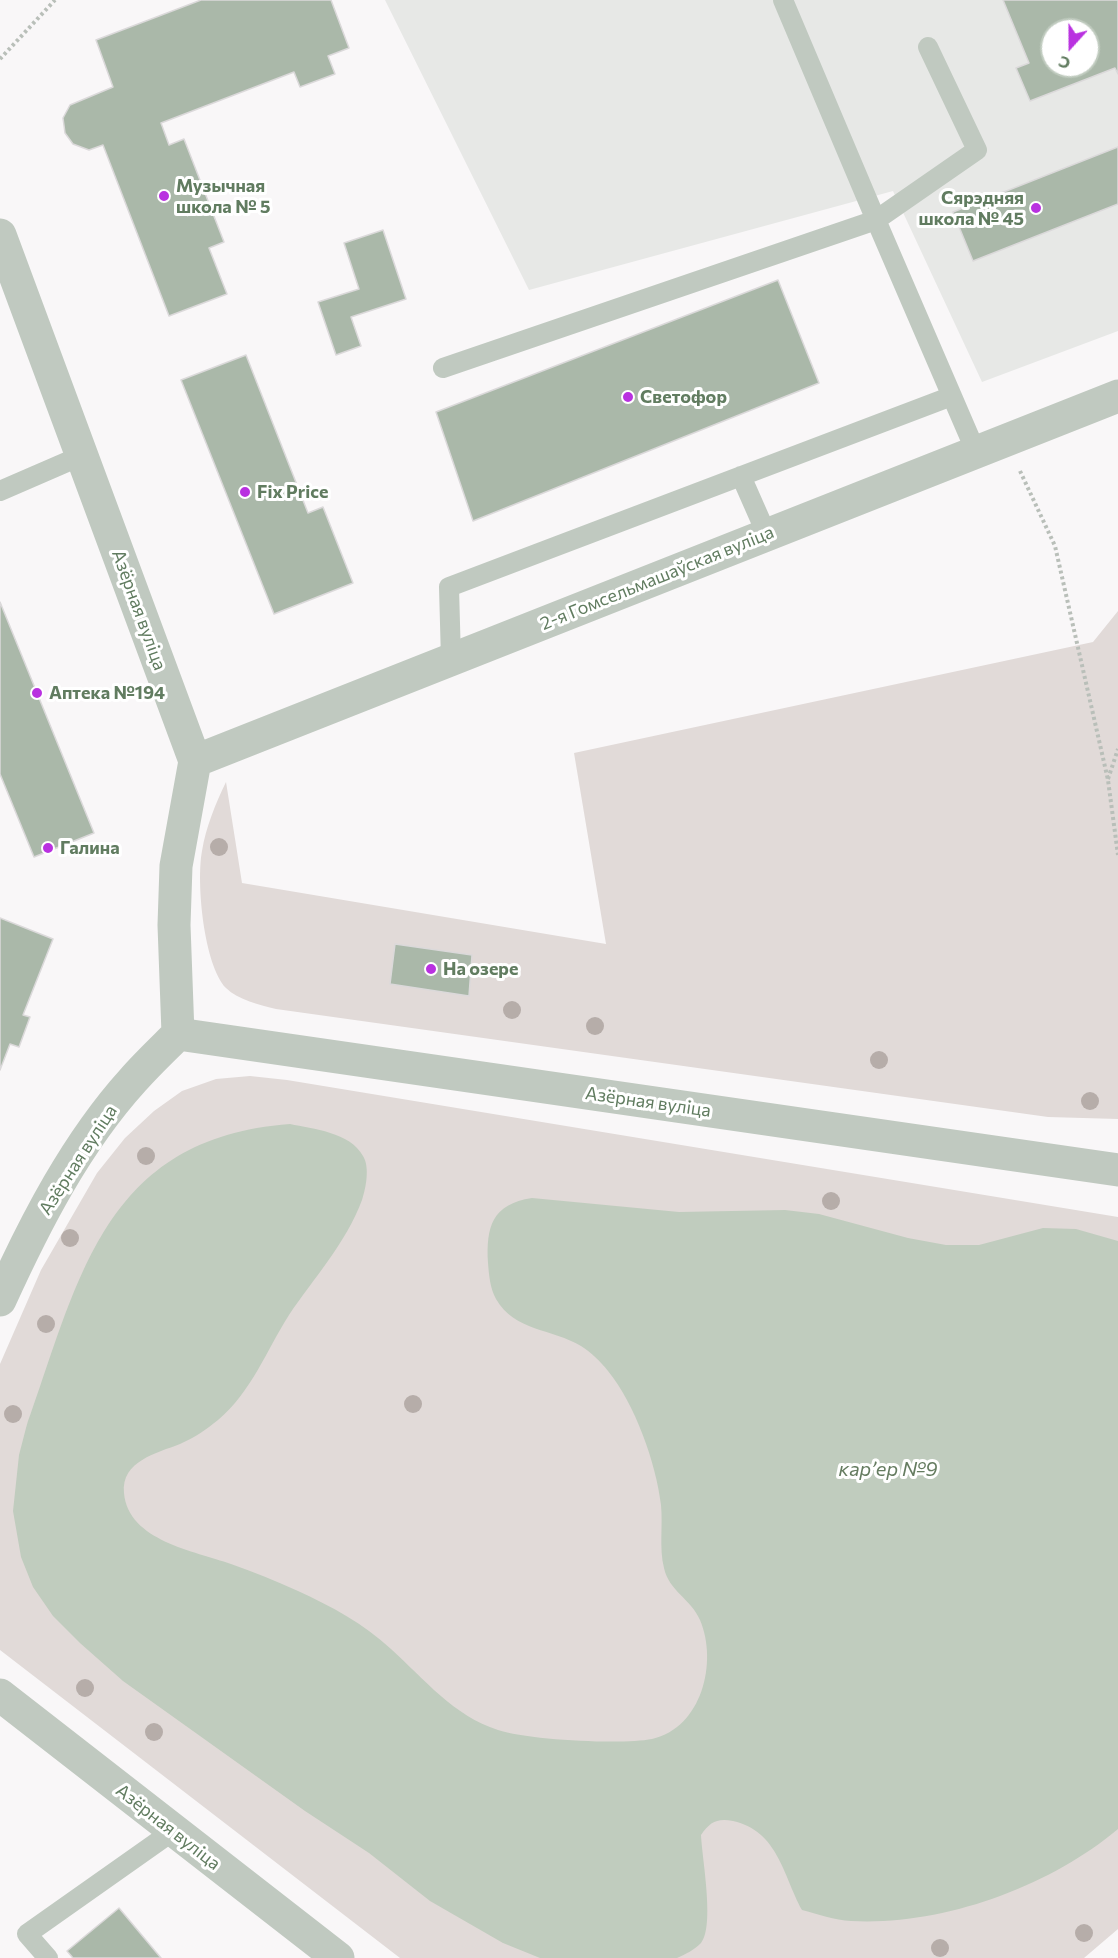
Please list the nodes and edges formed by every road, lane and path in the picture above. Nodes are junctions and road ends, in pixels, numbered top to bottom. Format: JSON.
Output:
{"nodes":[{"id":1,"x":55,"y":0,"type":"edge"},
{"id":2,"x":783,"y":0,"type":"edge"},
{"id":3,"x":928,"y":47,"type":"dead end"},
{"id":4,"x":0,"y":59,"type":"edge"},
{"id":5,"x":876,"y":220,"type":"junction"},
{"id":6,"x":0,"y":235,"type":"edge"},
{"id":7,"x":443,"y":369,"type":"dead end"},
{"id":8,"x":952,"y":396,"type":"junction"},
{"id":9,"x":1118,"y":396,"type":"edge"},
{"id":10,"x":1006,"y":440,"type":"junction"},
{"id":11,"x":976,"y":452,"type":"junction"},
{"id":12,"x":83,"y":455,"type":"junction"},
{"id":13,"x":741,"y":476,"type":"junction"},
{"id":14,"x":0,"y":491,"type":"edge"},
{"id":15,"x":766,"y":535,"type":"junction"},
{"id":16,"x":451,"y":660,"type":"junction"},
{"id":17,"x":1118,"y":748,"type":"edge"},
{"id":18,"x":195,"y":761,"type":"junction"},
{"id":19,"x":1108,"y":780,"type":"junction"},
{"id":20,"x":1118,"y":855,"type":"edge"},
{"id":21,"x":178,"y":1034,"type":"junction"},
{"id":22,"x":1118,"y":1170,"type":"edge"},
{"id":23,"x":0,"y":1300,"type":"edge"},
{"id":24,"x":0,"y":1695,"type":"edge"},
{"id":25,"x":173,"y":1831,"type":"junction"},
{"id":26,"x":48,"y":1958,"type":"edge"},
{"id":27,"x":338,"y":1958,"type":"edge"}],
"edges":[{"from":1,"to":4,"type":"path"},
{"from":2,"to":5,"type":"lane"},
{"from":3,"to":5,"type":"lane"},
{"from":5,"to":7,"type":"lane"},
{"from":5,"to":8,"type":"lane"},
{"from":6,"to":12,"type":"street","name":"Азёрная вуліца"},
{"from":8,"to":11,"type":"lane"},
{"from":8,"to":13,"type":"lane"},
{"from":9,"to":10,"type":"street","name":"2-я Гомсельмашаўская вуліца"},
{"from":10,"to":11,"type":"street","name":"2-я Гомсельмашаўская вуліца"},
{"from":10,"to":19,"type":"path"},
{"from":11,"to":15,"type":"street","name":"2-я Гомсельмашаўская вуліца"},
{"from":12,"to":14,"type":"lane"},
{"from":12,"to":18,"type":"street","name":"Азёрная вуліца"},
{"from":13,"to":15,"type":"lane"},
{"from":13,"to":16,"type":"lane"},
{"from":15,"to":16,"type":"street","name":"2-я Гомсельмашаўская вуліца"},
{"from":16,"to":18,"type":"street","name":"2-я Гомсельмашаўская вуліца"},
{"from":17,"to":19,"type":"path"},
{"from":18,"to":21,"type":"street"},
{"from":19,"to":20,"type":"path"},
{"from":21,"to":22,"type":"street","name":"Азёрная вуліца"},
{"from":21,"to":23,"type":"street","name":"Азёрная вуліца"},
{"from":24,"to":25,"type":"street","name":"Азёрная вуліца"},
{"from":25,"to":26,"type":"lane"},
{"from":25,"to":27,"type":"street","name":"Азёрная вуліца"}]}
